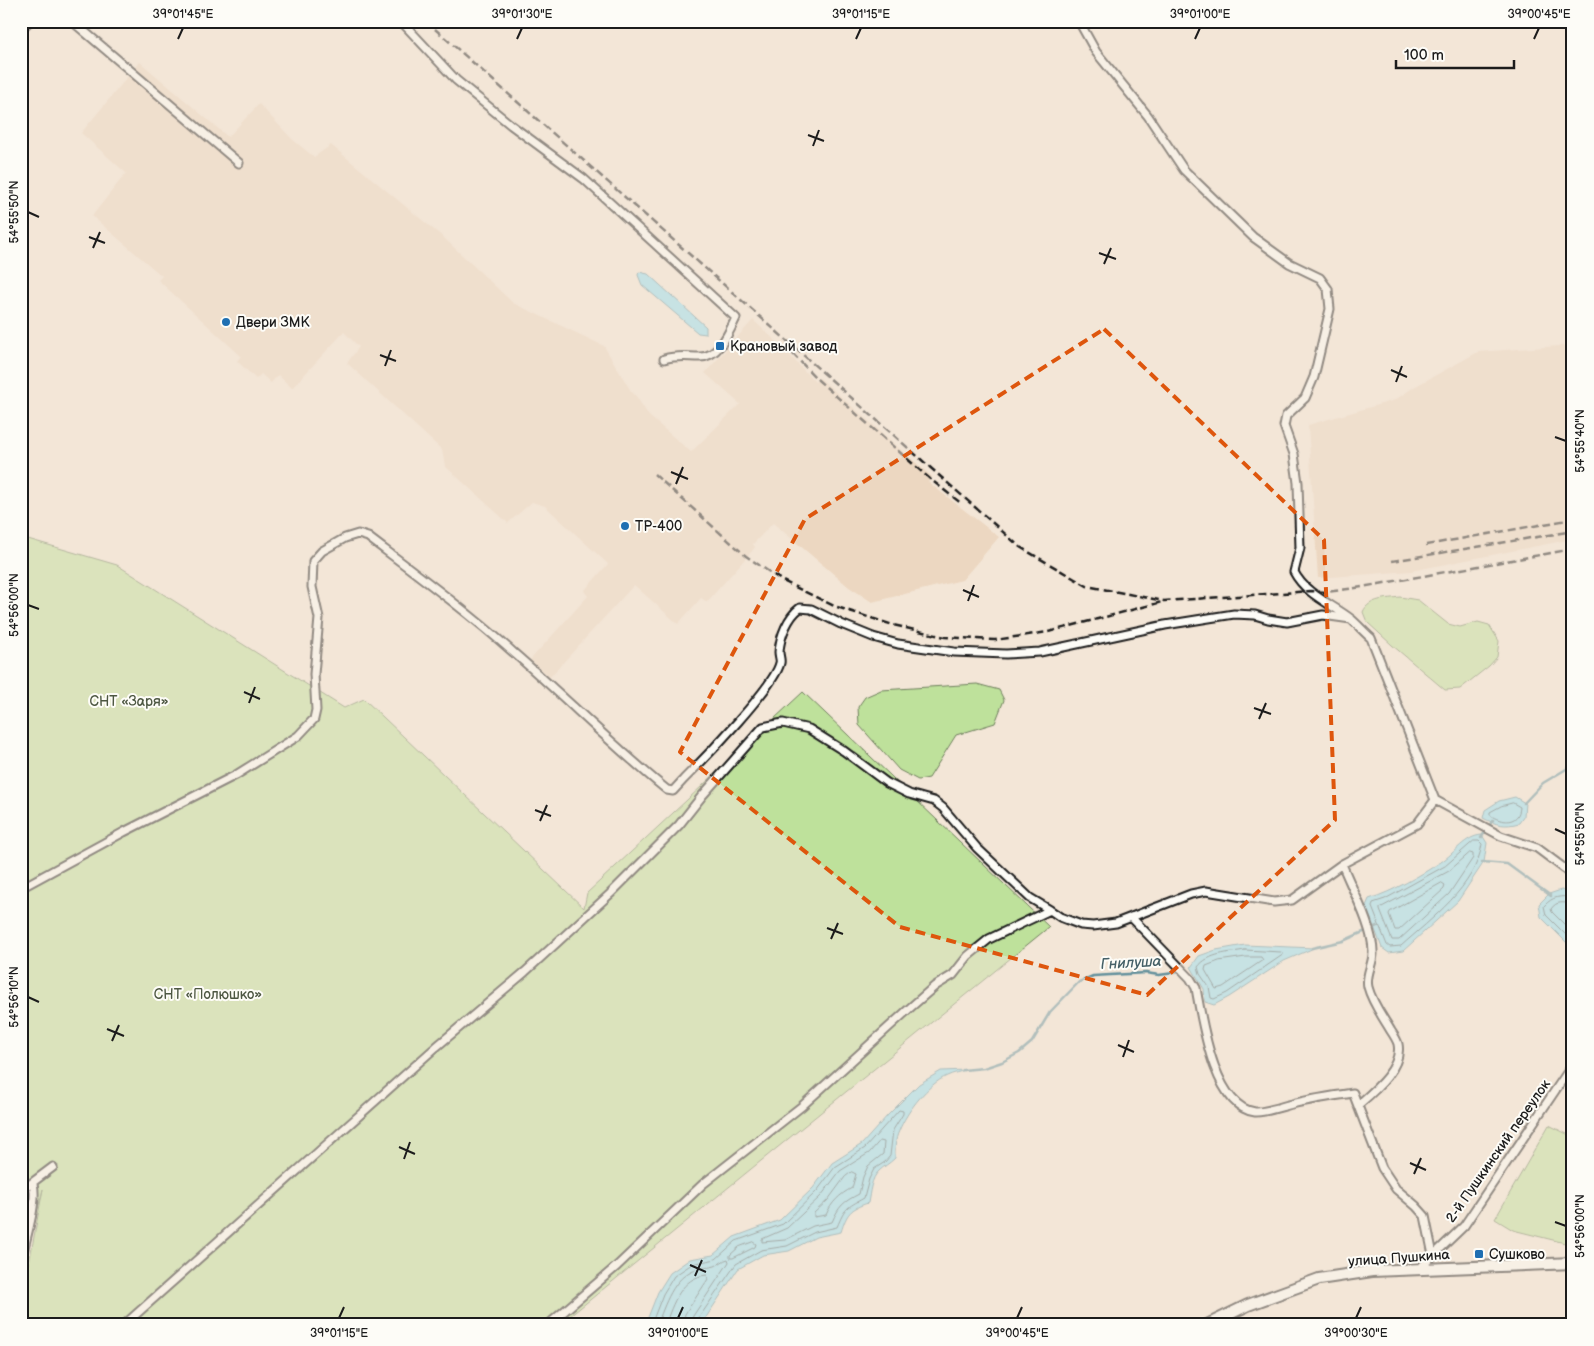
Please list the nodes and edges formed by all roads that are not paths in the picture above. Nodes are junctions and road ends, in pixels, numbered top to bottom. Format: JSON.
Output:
{"nodes":[{"id":1,"x":30,"y":21,"type":"edge"},
{"id":2,"x":72,"y":21,"type":"edge"},
{"id":3,"x":402,"y":21,"type":"edge"},
{"id":4,"x":1081,"y":21,"type":"edge"},
{"id":5,"x":21,"y":29,"type":"edge"},
{"id":6,"x":239,"y":163,"type":"dead end"},
{"id":7,"x":664,"y":359,"type":"dead end"},
{"id":8,"x":1351,"y":619,"type":"junction"},
{"id":9,"x":1435,"y":800,"type":"junction"},
{"id":10,"x":1342,"y":864,"type":"junction"},
{"id":11,"x":1573,"y":875,"type":"edge"},
{"id":12,"x":21,"y":888,"type":"edge"},
{"id":13,"x":1050,"y":910,"type":"junction"},
{"id":14,"x":1131,"y":917,"type":"junction"},
{"id":15,"x":1573,"y":1064,"type":"edge"},
{"id":16,"x":1358,"y":1105,"type":"junction"},
{"id":17,"x":53,"y":1167,"type":"dead end"},
{"id":18,"x":32,"y":1184,"type":"junction"},
{"id":19,"x":21,"y":1191,"type":"edge"},
{"id":20,"x":1433,"y":1255,"type":"junction"},
{"id":21,"x":21,"y":1260,"type":"edge"},
{"id":22,"x":1573,"y":1263,"type":"edge"},
{"id":23,"x":1419,"y":1269,"type":"junction"},
{"id":24,"x":124,"y":1325,"type":"edge"},
{"id":25,"x":548,"y":1325,"type":"edge"},
{"id":26,"x":1207,"y":1325,"type":"edge"}],
"edges":[{"from":1,"to":5,"type":"street"},
{"from":2,"to":6,"type":"street"},
{"from":3,"to":7,"type":"street"},
{"from":4,"to":8,"type":"street"},
{"from":8,"to":9,"type":"street"},
{"from":8,"to":12,"type":"street"},
{"from":9,"to":10,"type":"street"},
{"from":9,"to":11,"type":"street"},
{"from":10,"to":14,"type":"street"},
{"from":10,"to":16,"type":"street"},
{"from":13,"to":14,"type":"street"},
{"from":13,"to":24,"type":"street"},
{"from":13,"to":25,"type":"street"},
{"from":14,"to":16,"type":"street"},
{"from":15,"to":20,"type":"street","name":"2-й Пушкинский переулок"},
{"from":16,"to":20,"type":"street"},
{"from":17,"to":18,"type":"street"},
{"from":18,"to":19,"type":"street"},
{"from":18,"to":21,"type":"street"},
{"from":20,"to":23,"type":"street","name":"2-й Пушкинский переулок"},
{"from":22,"to":23,"type":"main road","name":"улица Пушкина"},
{"from":23,"to":26,"type":"main road","name":"улица Пушкина"}]}
